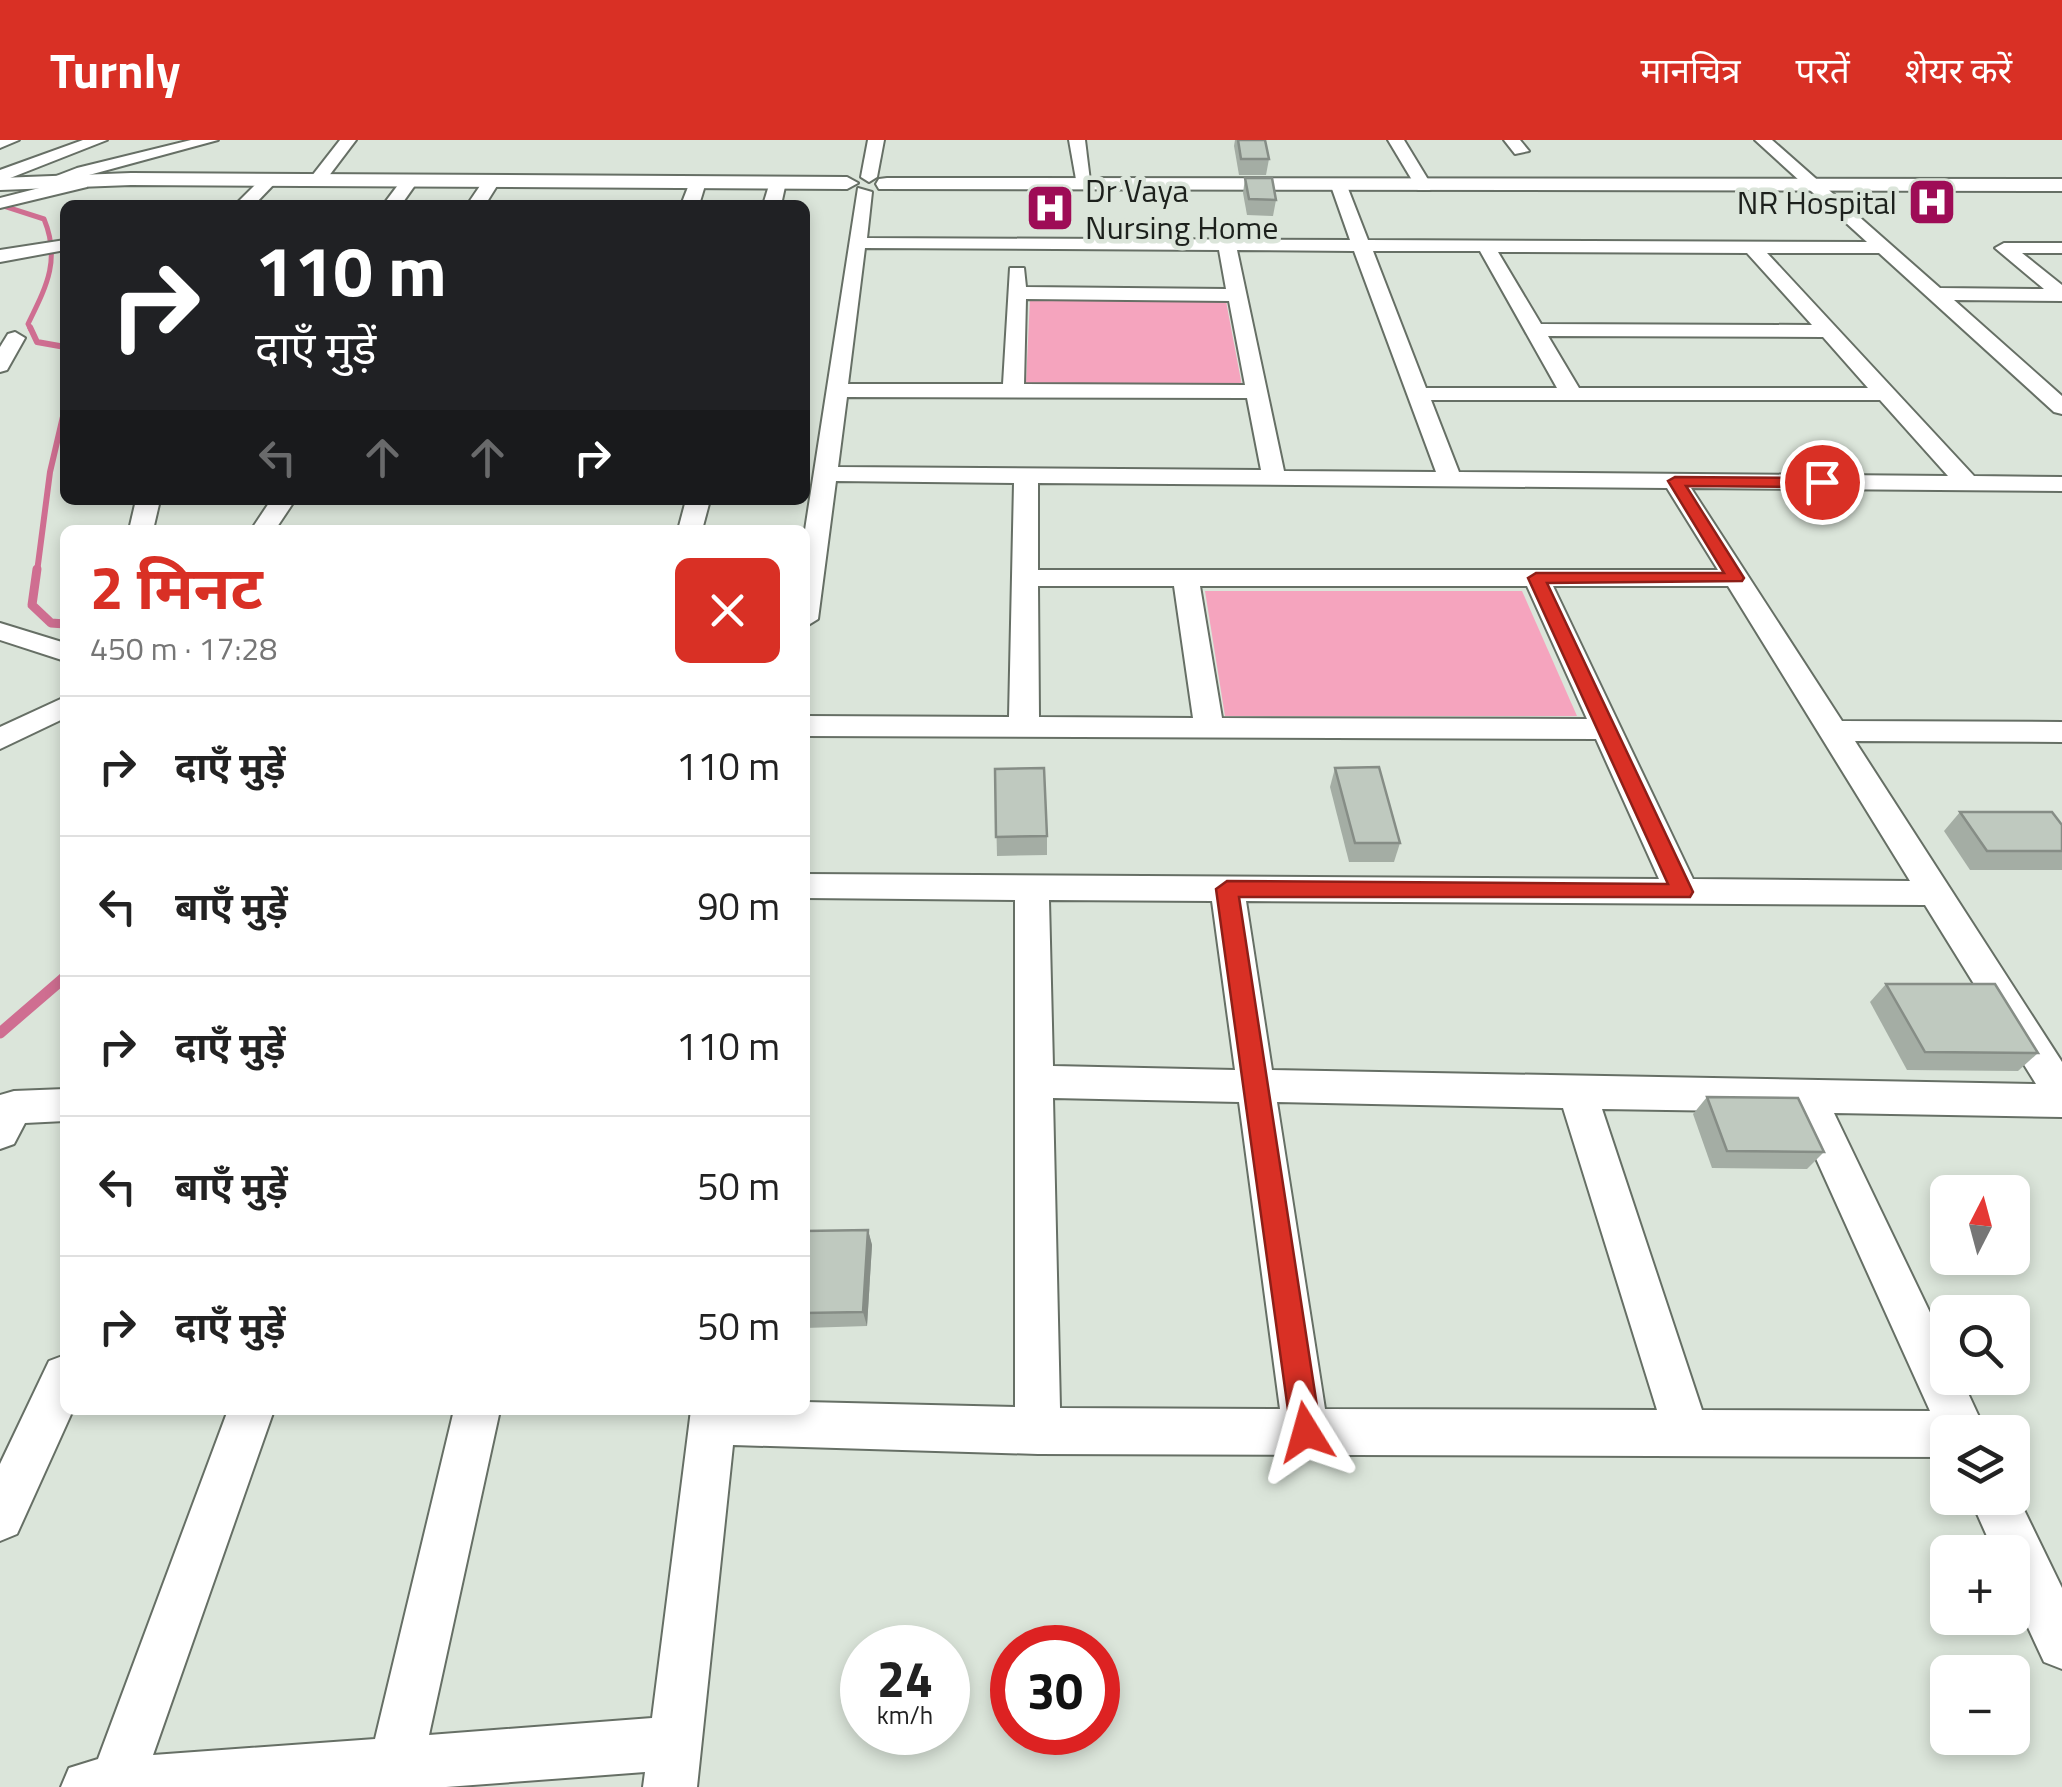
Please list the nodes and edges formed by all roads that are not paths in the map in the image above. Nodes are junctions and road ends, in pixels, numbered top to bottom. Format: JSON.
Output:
{"nodes":[{"id":1,"x":11,"y":140,"type":"edge"},
{"id":2,"x":99,"y":140,"type":"edge"},
{"id":3,"x":210,"y":140,"type":"edge"},
{"id":4,"x":348,"y":140,"type":"edge"},
{"id":5,"x":876,"y":140,"type":"edge"},
{"id":6,"x":1077,"y":140,"type":"edge"},
{"id":7,"x":1396,"y":140,"type":"edge"},
{"id":8,"x":1763,"y":140,"type":"edge"},
{"id":9,"x":0,"y":143,"type":"edge"},
{"id":10,"x":0,"y":180,"type":"edge"},
{"id":11,"x":270,"y":180,"type":"junction"},
{"id":12,"x":316,"y":181,"type":"junction"},
{"id":13,"x":345,"y":181,"type":"junction"},
{"id":14,"x":410,"y":181,"type":"junction"},
{"id":15,"x":492,"y":182,"type":"junction"},
{"id":16,"x":698,"y":182,"type":"junction"},
{"id":17,"x":778,"y":182,"type":"junction"},
{"id":18,"x":867,"y":184,"type":"junction"},
{"id":19,"x":2062,"y":184,"type":"edge"},
{"id":20,"x":1085,"y":185,"type":"junction"},
{"id":21,"x":1818,"y":185,"type":"junction"},
{"id":22,"x":54,"y":186,"type":"junction"},
{"id":23,"x":1339,"y":186,"type":"junction"},
{"id":24,"x":1424,"y":186,"type":"junction"},
{"id":25,"x":249,"y":200,"type":"edge"},
{"id":26,"x":327,"y":200,"type":"edge"},
{"id":27,"x":396,"y":200,"type":"edge"},
{"id":28,"x":479,"y":200,"type":"edge"},
{"id":29,"x":692,"y":200,"type":"edge"},
{"id":30,"x":773,"y":200,"type":"edge"},
{"id":31,"x":0,"y":203,"type":"edge"},
{"id":32,"x":858,"y":243,"type":"junction"},
{"id":33,"x":1018,"y":244,"type":"junction"},
{"id":34,"x":1227,"y":244,"type":"junction"},
{"id":35,"x":1361,"y":245,"type":"junction"},
{"id":36,"x":60,"y":246,"type":"edge"},
{"id":37,"x":1486,"y":246,"type":"junction"},
{"id":38,"x":1752,"y":247,"type":"junction"},
{"id":39,"x":1887,"y":248,"type":"junction"},
{"id":40,"x":2062,"y":248,"type":"edge"},
{"id":41,"x":28,"y":252,"type":"junction"},
{"id":42,"x":0,"y":256,"type":"edge"},
{"id":43,"x":0,"y":272,"type":"edge"},
{"id":44,"x":1016,"y":293,"type":"junction"},
{"id":45,"x":1938,"y":294,"type":"junction"},
{"id":46,"x":1238,"y":295,"type":"junction"},
{"id":47,"x":2062,"y":295,"type":"edge"},
{"id":48,"x":1536,"y":330,"type":"junction"},
{"id":49,"x":1829,"y":331,"type":"junction"},
{"id":50,"x":15,"y":338,"type":"dead end"},
{"id":51,"x":0,"y":366,"type":"edge"},
{"id":52,"x":838,"y":390,"type":"junction"},
{"id":53,"x":1013,"y":391,"type":"junction"},
{"id":54,"x":1257,"y":392,"type":"junction"},
{"id":55,"x":1418,"y":394,"type":"junction"},
{"id":56,"x":1572,"y":394,"type":"junction"},
{"id":57,"x":1887,"y":394,"type":"junction"},
{"id":58,"x":2062,"y":407,"type":"edge"},
{"id":59,"x":826,"y":474,"type":"junction"},
{"id":60,"x":1026,"y":476,"type":"junction"},
{"id":61,"x":1274,"y":478,"type":"junction"},
{"id":62,"x":1450,"y":479,"type":"junction"},
{"id":63,"x":1675,"y":481,"type":"junction"},
{"id":64,"x":1968,"y":484,"type":"junction"},
{"id":65,"x":2062,"y":484,"type":"edge"},
{"id":66,"x":1025,"y":578,"type":"junction"},
{"id":67,"x":1186,"y":578,"type":"junction"},
{"id":68,"x":1536,"y":578,"type":"junction"},
{"id":69,"x":1736,"y":578,"type":"junction"},
{"id":70,"x":810,"y":584,"type":"edge"},
{"id":71,"x":0,"y":631,"type":"edge"},
{"id":72,"x":60,"y":650,"type":"edge"},
{"id":73,"x":60,"y":709,"type":"edge"},
{"id":74,"x":810,"y":726,"type":"edge"},
{"id":75,"x":1024,"y":727,"type":"junction"},
{"id":76,"x":1209,"y":728,"type":"junction"},
{"id":77,"x":1607,"y":729,"type":"junction"},
{"id":78,"x":1833,"y":731,"type":"junction"},
{"id":79,"x":2057,"y":738,"type":"edge"},
{"id":80,"x":0,"y":739,"type":"edge"},
{"id":81,"x":810,"y":886,"type":"edge"},
{"id":82,"x":1032,"y":887,"type":"junction"},
{"id":83,"x":1227,"y":889,"type":"junction"},
{"id":84,"x":1682,"y":892,"type":"junction"},
{"id":85,"x":1935,"y":893,"type":"junction"},
{"id":86,"x":1034,"y":1082,"type":"junction"},
{"id":87,"x":1256,"y":1086,"type":"junction"},
{"id":88,"x":1578,"y":1092,"type":"junction"},
{"id":89,"x":1807,"y":1097,"type":"junction"},
{"id":90,"x":2062,"y":1098,"type":"edge"},
{"id":91,"x":60,"y":1105,"type":"edge"},
{"id":92,"x":0,"y":1132,"type":"edge"},
{"id":93,"x":60,"y":1388,"type":"edge"},
{"id":94,"x":249,"y":1415,"type":"edge"},
{"id":95,"x":477,"y":1415,"type":"edge"},
{"id":96,"x":1955,"y":1415,"type":"edge"},
{"id":97,"x":713,"y":1416,"type":"edge"},
{"id":98,"x":1038,"y":1430,"type":"junction"},
{"id":99,"x":1306,"y":1432,"type":"junction"},
{"id":100,"x":1688,"y":1433,"type":"junction"},
{"id":101,"x":1930,"y":1434,"type":"edge"},
{"id":102,"x":2002,"y":1515,"type":"edge"},
{"id":103,"x":0,"y":1516,"type":"edge"},
{"id":104,"x":2062,"y":1644,"type":"edge"},
{"id":105,"x":396,"y":1764,"type":"junction"},
{"id":106,"x":672,"y":1765,"type":"edge"},
{"id":107,"x":102,"y":1786,"type":"edge"}],
"edges":[{"from":1,"to":9,"type":"street"},
{"from":2,"to":10,"type":"street"},
{"from":3,"to":22,"type":"street"},
{"from":4,"to":12,"type":"street"},
{"from":5,"to":18,"type":"street"},
{"from":6,"to":20,"type":"street"},
{"from":7,"to":24,"type":"street"},
{"from":8,"to":21,"type":"street"},
{"from":10,"to":22,"type":"street"},
{"from":11,"to":12,"type":"street"},
{"from":11,"to":22,"type":"street"},
{"from":11,"to":25,"type":"street"},
{"from":12,"to":13,"type":"street"},
{"from":13,"to":14,"type":"street"},
{"from":13,"to":26,"type":"street"},
{"from":14,"to":15,"type":"street"},
{"from":14,"to":27,"type":"street"},
{"from":15,"to":16,"type":"street"},
{"from":15,"to":28,"type":"street"},
{"from":16,"to":17,"type":"street"},
{"from":16,"to":29,"type":"street"},
{"from":17,"to":18,"type":"street"},
{"from":17,"to":30,"type":"street"},
{"from":18,"to":20,"type":"street"},
{"from":18,"to":32,"type":"street"},
{"from":19,"to":21,"type":"street"},
{"from":20,"to":23,"type":"street"},
{"from":21,"to":24,"type":"street"},
{"from":21,"to":39,"type":"street"},
{"from":22,"to":31,"type":"street"},
{"from":23,"to":24,"type":"street"},
{"from":23,"to":35,"type":"street"},
{"from":32,"to":33,"type":"street"},
{"from":32,"to":52,"type":"street"},
{"from":33,"to":34,"type":"street"},
{"from":33,"to":44,"type":"street"},
{"from":34,"to":35,"type":"street"},
{"from":34,"to":46,"type":"street"},
{"from":35,"to":37,"type":"street"},
{"from":35,"to":55,"type":"street"},
{"from":36,"to":41,"type":"street"},
{"from":37,"to":38,"type":"street"},
{"from":37,"to":48,"type":"street"},
{"from":38,"to":39,"type":"street"},
{"from":38,"to":49,"type":"street"},
{"from":39,"to":45,"type":"street"},
{"from":40,"to":47,"type":"street"},
{"from":41,"to":42,"type":"street"},
{"from":41,"to":43,"type":"street"},
{"from":44,"to":46,"type":"street"},
{"from":44,"to":53,"type":"street"},
{"from":45,"to":47,"type":"street"},
{"from":45,"to":58,"type":"street"},
{"from":46,"to":54,"type":"street"},
{"from":48,"to":49,"type":"street"},
{"from":48,"to":56,"type":"street"},
{"from":49,"to":57,"type":"street"},
{"from":50,"to":51,"type":"street"},
{"from":52,"to":53,"type":"street"},
{"from":52,"to":59,"type":"street"},
{"from":53,"to":54,"type":"street"},
{"from":54,"to":61,"type":"street"},
{"from":55,"to":56,"type":"street"},
{"from":55,"to":62,"type":"street"},
{"from":56,"to":57,"type":"street"},
{"from":57,"to":64,"type":"street"},
{"from":59,"to":60,"type":"street"},
{"from":59,"to":70,"type":"street"},
{"from":60,"to":61,"type":"street"},
{"from":60,"to":66,"type":"street"},
{"from":61,"to":62,"type":"street"},
{"from":62,"to":63,"type":"street"},
{"from":63,"to":64,"type":"street"},
{"from":63,"to":69,"type":"street"},
{"from":64,"to":65,"type":"street"},
{"from":66,"to":67,"type":"street"},
{"from":66,"to":75,"type":"street"},
{"from":67,"to":68,"type":"street"},
{"from":67,"to":76,"type":"street"},
{"from":68,"to":69,"type":"street"},
{"from":68,"to":77,"type":"street"},
{"from":69,"to":78,"type":"street"},
{"from":71,"to":72,"type":"street"},
{"from":73,"to":80,"type":"street"},
{"from":74,"to":75,"type":"street"},
{"from":75,"to":76,"type":"street"},
{"from":76,"to":77,"type":"street"},
{"from":77,"to":84,"type":"street"},
{"from":78,"to":79,"type":"street"},
{"from":78,"to":85,"type":"street"},
{"from":81,"to":82,"type":"street"},
{"from":82,"to":83,"type":"street"},
{"from":82,"to":86,"type":"street"},
{"from":83,"to":84,"type":"street"},
{"from":83,"to":87,"type":"street"},
{"from":84,"to":85,"type":"street"},
{"from":85,"to":90,"type":"street"},
{"from":86,"to":87,"type":"street"},
{"from":86,"to":98,"type":"street"},
{"from":87,"to":88,"type":"street"},
{"from":87,"to":99,"type":"street"},
{"from":88,"to":89,"type":"street"},
{"from":88,"to":100,"type":"street"},
{"from":89,"to":90,"type":"street"},
{"from":89,"to":96,"type":"street"},
{"from":91,"to":92,"type":"street"},
{"from":93,"to":103,"type":"street"},
{"from":94,"to":107,"type":"street"},
{"from":95,"to":105,"type":"street"},
{"from":97,"to":98,"type":"street"},
{"from":97,"to":106,"type":"street"},
{"from":98,"to":99,"type":"street"},
{"from":99,"to":100,"type":"street"},
{"from":100,"to":101,"type":"street"},
{"from":102,"to":104,"type":"street"},
{"from":105,"to":106,"type":"street"},
{"from":105,"to":107,"type":"street"}]}
